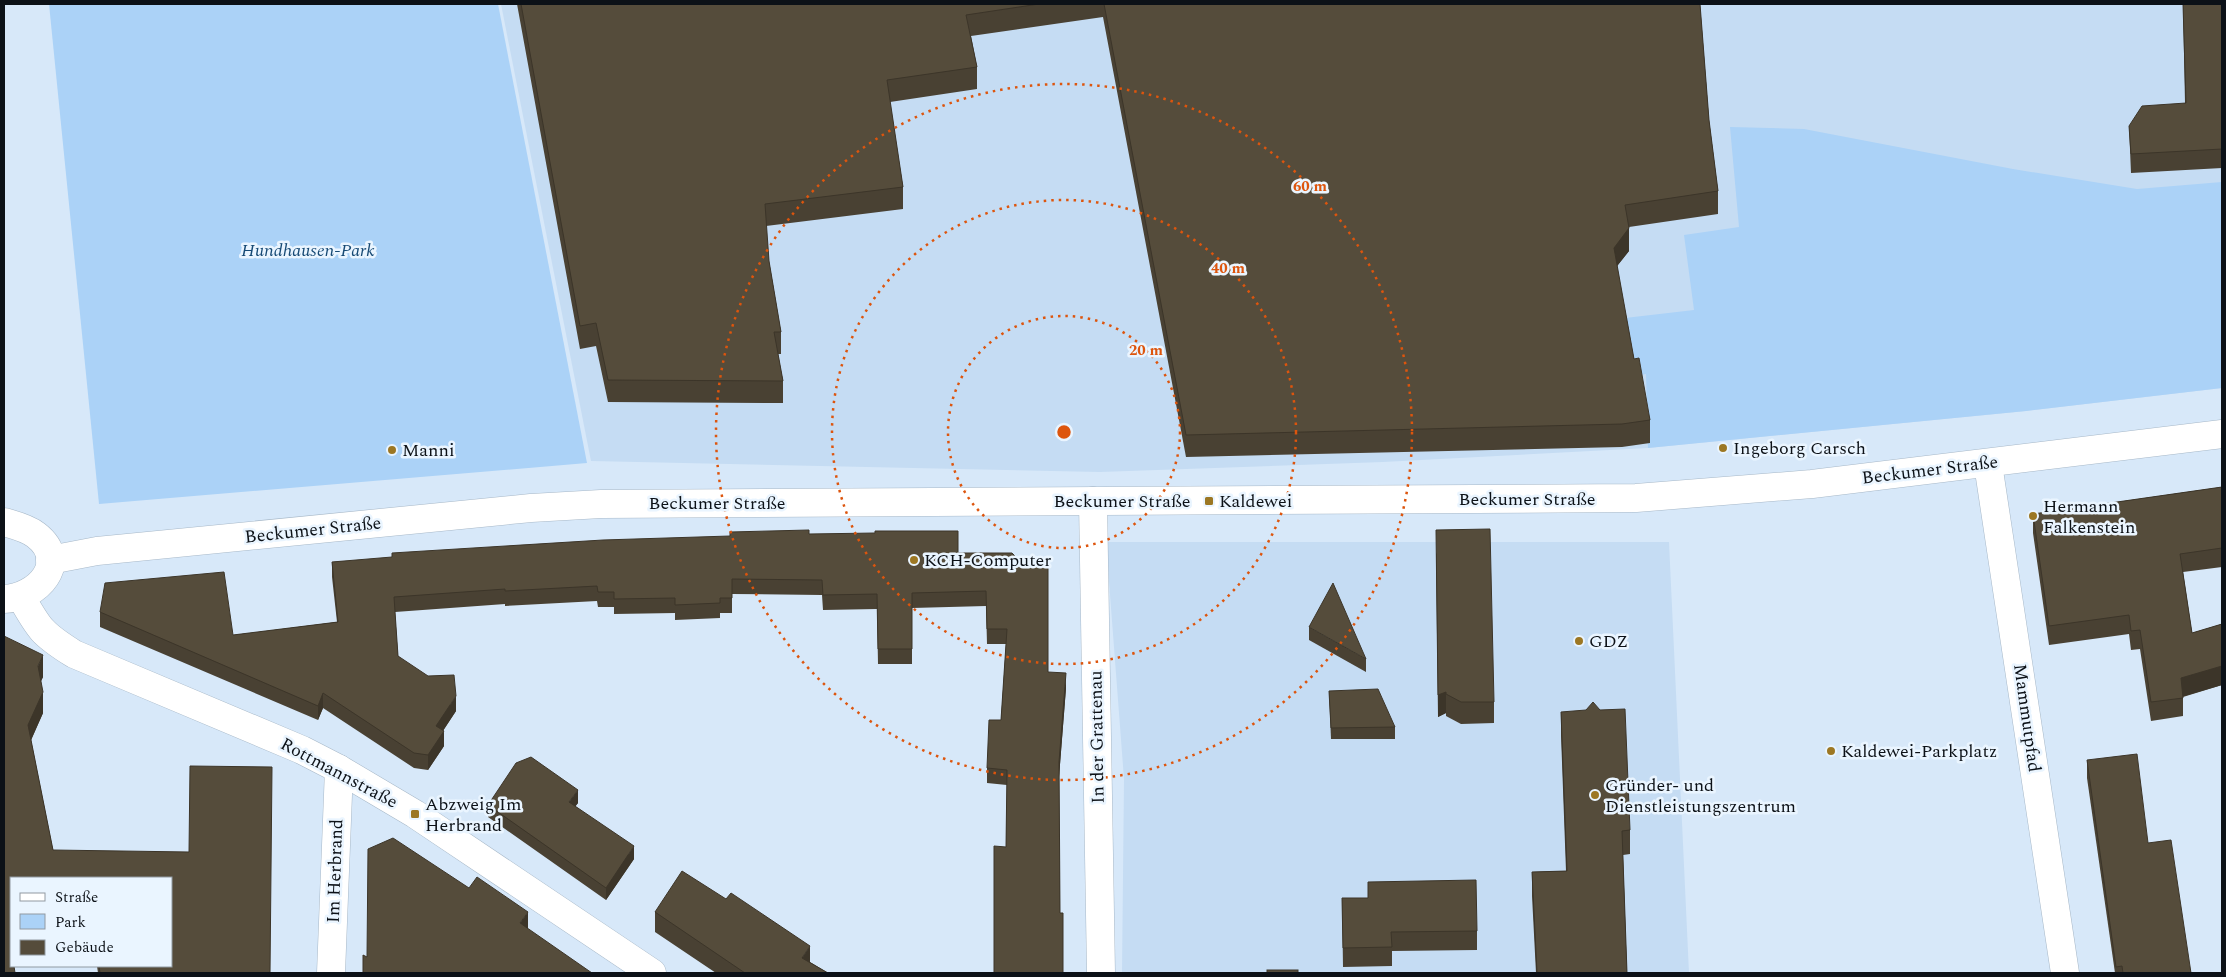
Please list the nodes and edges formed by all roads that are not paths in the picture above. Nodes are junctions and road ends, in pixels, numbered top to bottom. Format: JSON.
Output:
{"nodes":[{"id":1,"x":2222,"y":434,"type":"edge"},
{"id":2,"x":1988,"y":464,"type":"junction"},
{"id":3,"x":1093,"y":501,"type":"junction"},
{"id":4,"x":4,"y":522,"type":"edge"},
{"id":5,"x":50,"y":560,"type":"junction"},
{"id":6,"x":12,"y":598,"type":"edge"},
{"id":7,"x":339,"y":769,"type":"junction"},
{"id":8,"x":331,"y":973,"type":"edge"},
{"id":9,"x":652,"y":973,"type":"edge"},
{"id":10,"x":1101,"y":973,"type":"edge"},
{"id":11,"x":2065,"y":973,"type":"edge"}],
"edges":[{"from":1,"to":2,"type":"street","name":"Beckumer Straße"},
{"from":2,"to":3,"type":"street","name":"Beckumer Straße"},
{"from":2,"to":11,"type":"street","name":"Mammutpfad"},
{"from":3,"to":5,"type":"street","name":"Beckumer Straße"},
{"from":3,"to":10,"type":"street","name":"In der Grattenau"},
{"from":4,"to":5,"type":"street"},
{"from":5,"to":6,"type":"street"},
{"from":6,"to":7,"type":"street","name":"Rottmannstraße"},
{"from":7,"to":8,"type":"street","name":"Im Herbrand"},
{"from":7,"to":9,"type":"street","name":"Rottmannstraße"}]}
